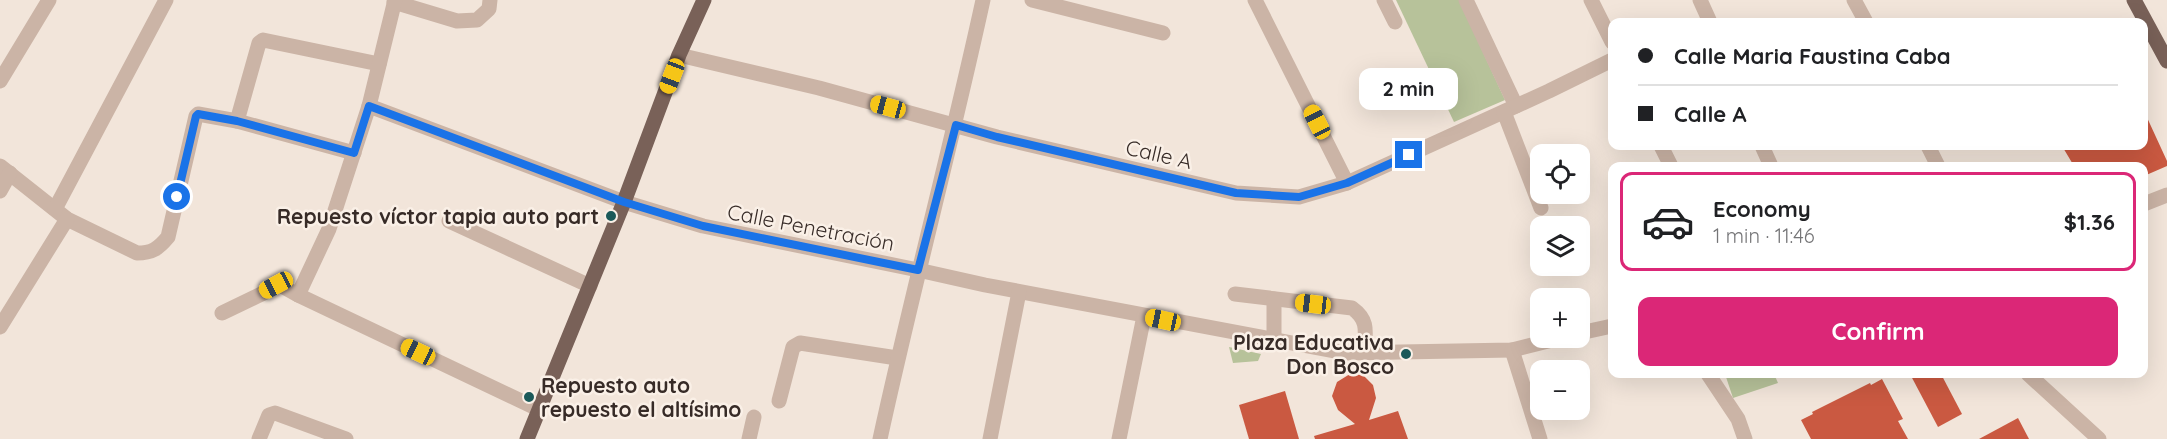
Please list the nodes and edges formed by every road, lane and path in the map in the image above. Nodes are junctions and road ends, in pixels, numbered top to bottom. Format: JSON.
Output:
{"nodes":[{"id":1,"x":49,"y":0,"type":"edge"},
{"id":2,"x":166,"y":0,"type":"edge"},
{"id":3,"x":490,"y":0,"type":"edge"},
{"id":4,"x":704,"y":0,"type":"edge"},
{"id":5,"x":984,"y":0,"type":"edge"},
{"id":6,"x":1032,"y":0,"type":"edge"},
{"id":7,"x":1255,"y":0,"type":"edge"},
{"id":8,"x":1384,"y":0,"type":"edge"},
{"id":9,"x":1466,"y":0,"type":"edge"},
{"id":10,"x":1591,"y":0,"type":"edge"},
{"id":11,"x":1700,"y":0,"type":"edge"},
{"id":12,"x":1854,"y":0,"type":"edge"},
{"id":13,"x":2134,"y":0,"type":"edge"},
{"id":14,"x":394,"y":1,"type":"edge"},
{"id":15,"x":1708,"y":18,"type":"edge"},
{"id":16,"x":1864,"y":18,"type":"edge"},
{"id":17,"x":2144,"y":18,"type":"edge"},
{"id":18,"x":1395,"y":22,"type":"dead end"},
{"id":19,"x":2148,"y":26,"type":"edge"},
{"id":20,"x":1163,"y":33,"type":"dead end"},
{"id":21,"x":1608,"y":34,"type":"edge"},
{"id":22,"x":680,"y":55,"type":"junction"},
{"id":23,"x":2167,"y":61,"type":"edge"},
{"id":24,"x":1608,"y":62,"type":"edge"},
{"id":25,"x":379,"y":64,"type":"junction"},
{"id":26,"x":0,"y":81,"type":"edge"},
{"id":27,"x":369,"y":106,"type":"junction"},
{"id":28,"x":1510,"y":109,"type":"junction"},
{"id":29,"x":237,"y":121,"type":"junction"},
{"id":30,"x":956,"y":125,"type":"junction"},
{"id":31,"x":354,"y":153,"type":"junction"},
{"id":32,"x":5,"y":170,"type":"edge"},
{"id":33,"x":1347,"y":183,"type":"junction"},
{"id":34,"x":0,"y":191,"type":"edge"},
{"id":35,"x":2167,"y":195,"type":"edge"},
{"id":36,"x":624,"y":202,"type":"junction"},
{"id":37,"x":2148,"y":202,"type":"edge"},
{"id":38,"x":1541,"y":208,"type":"dead end"},
{"id":39,"x":55,"y":209,"type":"junction"},
{"id":40,"x":67,"y":219,"type":"junction"},
{"id":41,"x":449,"y":221,"type":"dead end"},
{"id":42,"x":918,"y":270,"type":"junction"},
{"id":43,"x":590,"y":286,"type":"junction"},
{"id":44,"x":1019,"y":292,"type":"junction"},
{"id":45,"x":1234,"y":294,"type":"dead end"},
{"id":46,"x":298,"y":295,"type":"junction"},
{"id":47,"x":1274,"y":299,"type":"junction"},
{"id":48,"x":222,"y":314,"type":"dead end"},
{"id":49,"x":1144,"y":316,"type":"junction"},
{"id":50,"x":0,"y":327,"type":"edge"},
{"id":51,"x":1608,"y":328,"type":"edge"},
{"id":52,"x":1590,"y":331,"type":"edge"},
{"id":53,"x":1274,"y":341,"type":"junction"},
{"id":54,"x":1530,"y":346,"type":"edge"},
{"id":55,"x":1512,"y":350,"type":"junction"},
{"id":56,"x":1364,"y":353,"type":"junction"},
{"id":57,"x":897,"y":358,"type":"junction"},
{"id":58,"x":1711,"y":378,"type":"edge"},
{"id":59,"x":2032,"y":378,"type":"edge"},
{"id":60,"x":779,"y":401,"type":"dead end"},
{"id":61,"x":538,"y":409,"type":"junction"},
{"id":62,"x":754,"y":417,"type":"dead end"},
{"id":63,"x":259,"y":439,"type":"edge"},
{"id":64,"x":346,"y":439,"type":"edge"},
{"id":65,"x":527,"y":439,"type":"edge"},
{"id":66,"x":748,"y":439,"type":"edge"},
{"id":67,"x":880,"y":439,"type":"edge"},
{"id":68,"x":990,"y":439,"type":"edge"},
{"id":69,"x":1119,"y":439,"type":"edge"},
{"id":70,"x":1540,"y":439,"type":"edge"},
{"id":71,"x":1745,"y":439,"type":"edge"},
{"id":72,"x":2099,"y":439,"type":"edge"}],
"edges":[{"from":1,"to":26,"type":"street"},
{"from":2,"to":39,"type":"street"},
{"from":3,"to":14,"type":"street"},
{"from":4,"to":22,"type":"main road"},
{"from":5,"to":30,"type":"street"},
{"from":6,"to":20,"type":"street"},
{"from":7,"to":33,"type":"street"},
{"from":8,"to":18,"type":"street"},
{"from":9,"to":28,"type":"street"},
{"from":10,"to":21,"type":"street"},
{"from":11,"to":15,"type":"street"},
{"from":12,"to":16,"type":"street"},
{"from":13,"to":17,"type":"main road"},
{"from":14,"to":25,"type":"street"},
{"from":19,"to":23,"type":"main road"},
{"from":22,"to":30,"type":"street","name":"Calle A"},
{"from":22,"to":36,"type":"main road"},
{"from":24,"to":28,"type":"street","name":"Calle A"},
{"from":25,"to":27,"type":"street"},
{"from":25,"to":29,"type":"street"},
{"from":27,"to":31,"type":"street"},
{"from":27,"to":36,"type":"street","name":"Calle Penetración"},
{"from":28,"to":33,"type":"street","name":"Calle A"},
{"from":28,"to":38,"type":"street"},
{"from":29,"to":31,"type":"street"},
{"from":29,"to":40,"type":"street"},
{"from":30,"to":33,"type":"street","name":"Calle A"},
{"from":30,"to":42,"type":"street"},
{"from":31,"to":46,"type":"street"},
{"from":32,"to":34,"type":"street"},
{"from":32,"to":39,"type":"street"},
{"from":35,"to":37,"type":"street"},
{"from":36,"to":42,"type":"street","name":"Calle Penetración"},
{"from":36,"to":43,"type":"main road"},
{"from":39,"to":40,"type":"street"},
{"from":40,"to":50,"type":"street"},
{"from":41,"to":43,"type":"street"},
{"from":42,"to":44,"type":"street","name":"Calle Penetración"},
{"from":42,"to":57,"type":"street"},
{"from":43,"to":61,"type":"main road"},
{"from":44,"to":49,"type":"street","name":"Calle Penetración"},
{"from":44,"to":68,"type":"street"},
{"from":45,"to":47,"type":"street"},
{"from":46,"to":48,"type":"street"},
{"from":46,"to":61,"type":"street"},
{"from":47,"to":53,"type":"street"},
{"from":47,"to":56,"type":"street"},
{"from":49,"to":53,"type":"street","name":"Calle Penetración"},
{"from":49,"to":69,"type":"street"},
{"from":51,"to":52,"type":"street"},
{"from":53,"to":56,"type":"street","name":"Calle Penetración"},
{"from":54,"to":55,"type":"street","name":"Calle Penetración"},
{"from":55,"to":56,"type":"street","name":"Calle Penetración"},
{"from":55,"to":70,"type":"street"},
{"from":57,"to":60,"type":"street"},
{"from":57,"to":67,"type":"street"},
{"from":58,"to":71,"type":"street"},
{"from":59,"to":72,"type":"street"},
{"from":61,"to":65,"type":"main road"},
{"from":62,"to":66,"type":"street"},
{"from":63,"to":64,"type":"street"}]}
